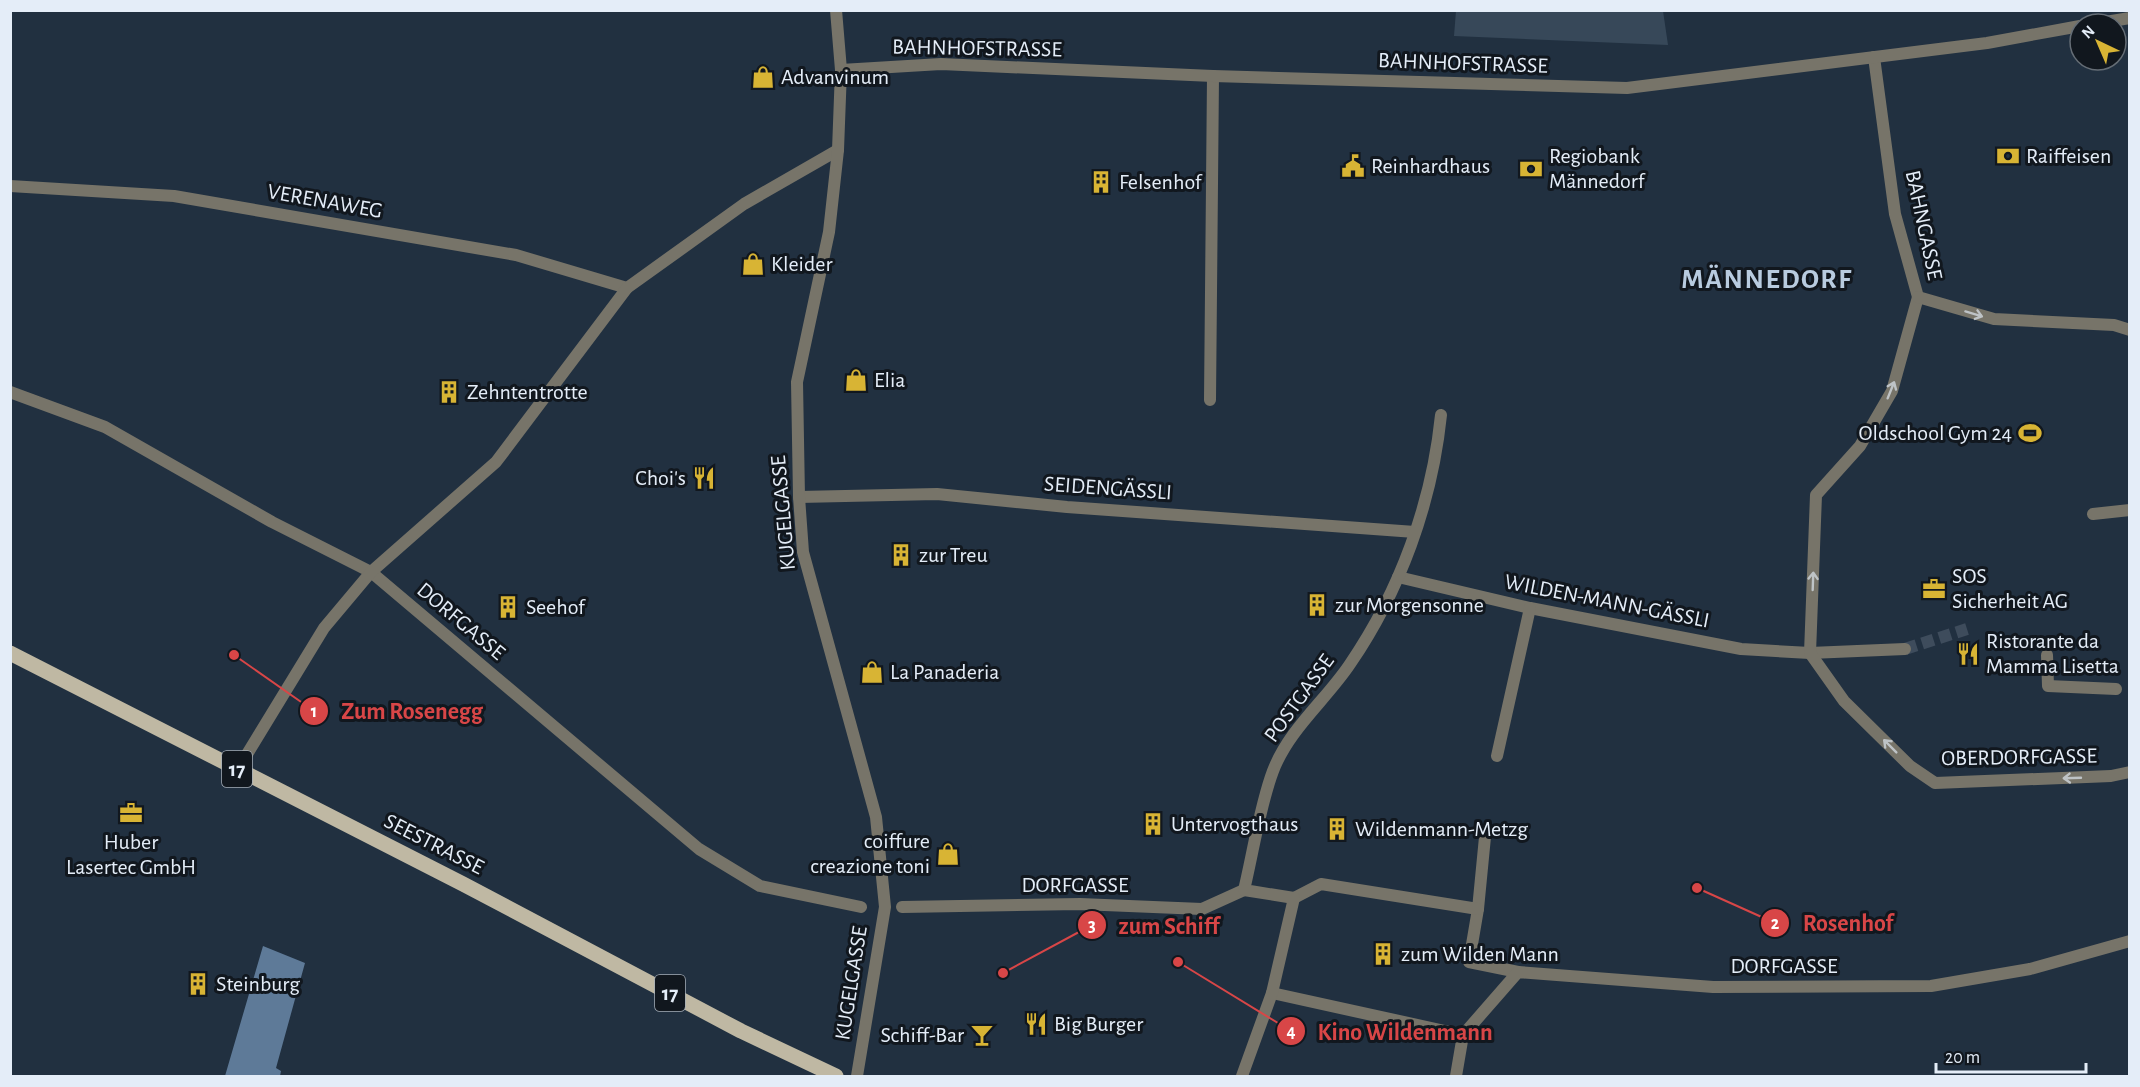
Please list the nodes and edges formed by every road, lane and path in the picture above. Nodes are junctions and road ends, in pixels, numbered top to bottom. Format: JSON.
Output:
{"nodes":[{"id":1,"x":836,"y":10,"type":"edge"},
{"id":2,"x":2068,"y":28,"type":"edge"},
{"id":3,"x":1874,"y":57,"type":"junction"},
{"id":4,"x":841,"y":70,"type":"junction"},
{"id":5,"x":1214,"y":76,"type":"junction"},
{"id":6,"x":838,"y":150,"type":"junction"},
{"id":7,"x":10,"y":186,"type":"edge"},
{"id":8,"x":627,"y":288,"type":"junction"},
{"id":9,"x":1918,"y":297,"type":"junction"},
{"id":10,"x":2130,"y":330,"type":"edge"},
{"id":11,"x":10,"y":392,"type":"edge"},
{"id":12,"x":1210,"y":400,"type":"dead end"},
{"id":13,"x":1441,"y":415,"type":"dead end"},
{"id":14,"x":798,"y":497,"type":"junction"},
{"id":15,"x":2130,"y":510,"type":"edge"},
{"id":16,"x":2093,"y":514,"type":"dead end"},
{"id":17,"x":1415,"y":532,"type":"junction"},
{"id":18,"x":371,"y":572,"type":"junction"},
{"id":19,"x":1398,"y":577,"type":"junction"},
{"id":20,"x":1530,"y":608,"type":"junction"},
{"id":21,"x":1905,"y":649,"type":"tunnel mouth"},
{"id":22,"x":10,"y":653,"type":"edge"},
{"id":23,"x":1810,"y":653,"type":"junction"},
{"id":24,"x":2047,"y":655,"type":"dead end"},
{"id":25,"x":2116,"y":689,"type":"dead end"},
{"id":26,"x":1497,"y":756,"type":"dead end"},
{"id":27,"x":237,"y":769,"type":"junction"},
{"id":28,"x":2130,"y":772,"type":"edge"},
{"id":29,"x":1485,"y":837,"type":"dead end"},
{"id":30,"x":1244,"y":890,"type":"junction"},
{"id":31,"x":1294,"y":898,"type":"junction"},
{"id":32,"x":861,"y":907,"type":"dead end"},
{"id":33,"x":902,"y":907,"type":"dead end"},
{"id":34,"x":1478,"y":909,"type":"junction"},
{"id":35,"x":2130,"y":941,"type":"edge"},
{"id":36,"x":1518,"y":972,"type":"junction"},
{"id":37,"x":1272,"y":993,"type":"junction"},
{"id":38,"x":1463,"y":1035,"type":"junction"},
{"id":39,"x":837,"y":1077,"type":"edge"},
{"id":40,"x":857,"y":1077,"type":"edge"},
{"id":41,"x":1242,"y":1077,"type":"edge"},
{"id":42,"x":1456,"y":1077,"type":"edge"}],
"edges":[{"from":1,"to":4,"type":"street","name":"KUGELGASSE"},
{"from":2,"to":3,"type":"street","name":"BAHNHOFSTRASSE"},
{"from":3,"to":5,"type":"street","name":"BAHNHOFSTRASSE"},
{"from":3,"to":9,"type":"street","name":"BAHNGASSE"},
{"from":4,"to":5,"type":"street","name":"BAHNHOFSTRASSE"},
{"from":4,"to":6,"type":"street","name":"KUGELGASSE"},
{"from":5,"to":12,"type":"street"},
{"from":6,"to":8,"type":"street"},
{"from":6,"to":14,"type":"street","name":"KUGELGASSE"},
{"from":7,"to":8,"type":"street","name":"VERENAWEG"},
{"from":8,"to":18,"type":"street"},
{"from":9,"to":10,"type":"street","name":"BAHNGASSE","one_way":true},
{"from":23,"to":9,"type":"street","one_way":true},
{"from":11,"to":18,"type":"street","name":"DORFGASSE"},
{"from":13,"to":17,"type":"street","name":"POSTGASSE"},
{"from":14,"to":17,"type":"street","name":"SEIDENGÄSSLI"},
{"from":14,"to":40,"type":"street","name":"KUGELGASSE"},
{"from":15,"to":16,"type":"street"},
{"from":17,"to":19,"type":"street","name":"POSTGASSE"},
{"from":18,"to":27,"type":"street"},
{"from":18,"to":32,"type":"street","name":"DORFGASSE"},
{"from":19,"to":20,"type":"street","name":"WILDEN-MANN-GÄSSLI"},
{"from":19,"to":30,"type":"street","name":"POSTGASSE"},
{"from":20,"to":23,"type":"street","name":"WILDEN-MANN-GÄSSLI"},
{"from":20,"to":26,"type":"street"},
{"from":21,"to":23,"type":"street","name":"WILDEN-MANN-GÄSSLI"},
{"from":22,"to":27,"type":"main road","name":"SEESTRASSE","number":"17"},
{"from":28,"to":23,"type":"street","name":"OBERDORFGASSE","one_way":true},
{"from":24,"to":25,"type":"street"},
{"from":27,"to":39,"type":"main road","name":"SEESTRASSE","number":"17"},
{"from":29,"to":34,"type":"street"},
{"from":30,"to":31,"type":"street"},
{"from":30,"to":33,"type":"street","name":"DORFGASSE"},
{"from":31,"to":34,"type":"street"},
{"from":31,"to":37,"type":"street"},
{"from":34,"to":36,"type":"street","name":"DORFGASSE"},
{"from":35,"to":36,"type":"street","name":"DORFGASSE"},
{"from":36,"to":38,"type":"street"},
{"from":37,"to":38,"type":"street"},
{"from":37,"to":41,"type":"street"},
{"from":38,"to":42,"type":"street"}]}
